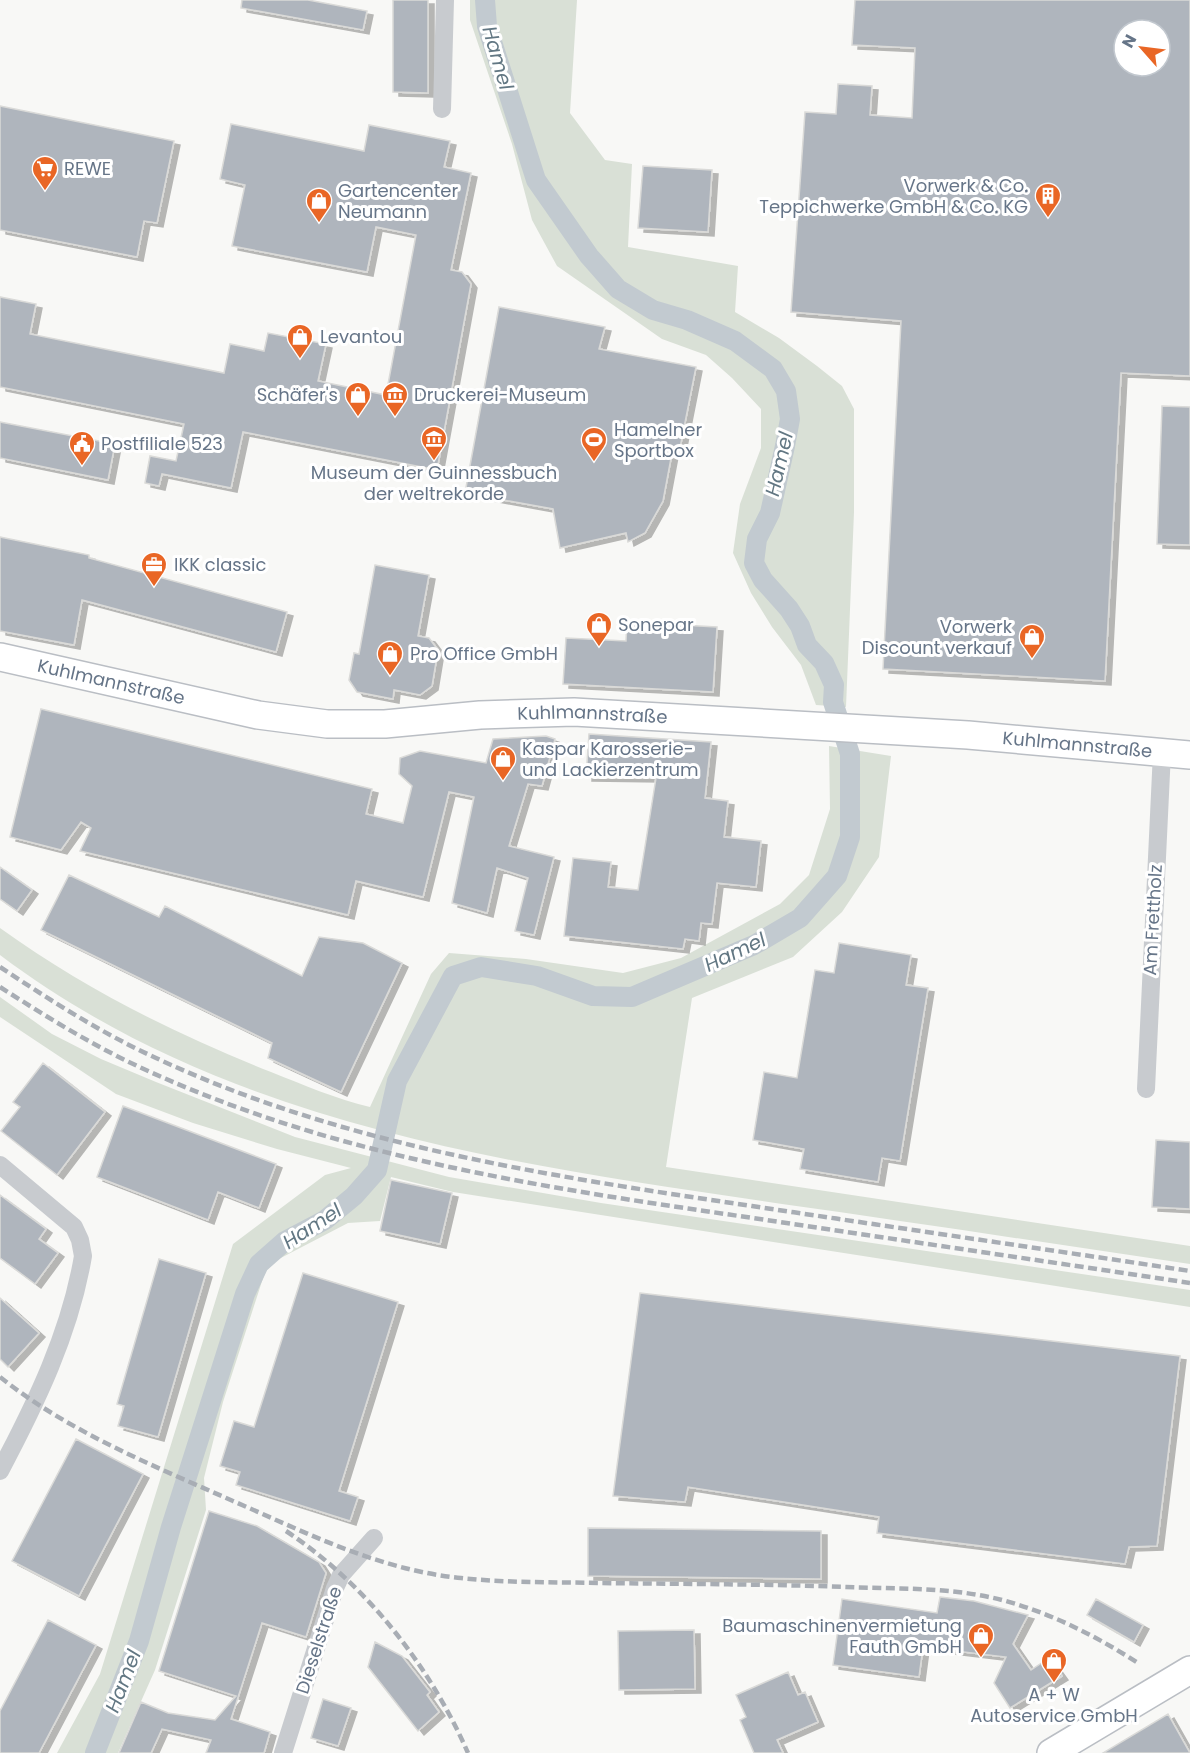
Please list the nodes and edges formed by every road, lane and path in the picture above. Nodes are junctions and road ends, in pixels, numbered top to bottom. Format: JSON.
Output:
{"nodes":[{"id":1,"x":445,"y":0,"type":"edge"},
{"id":2,"x":442,"y":109,"type":"dead end"},
{"id":3,"x":0,"y":657,"type":"edge"},
{"id":4,"x":1162,"y":752,"type":"junction"},
{"id":5,"x":1190,"y":755,"type":"edge"},
{"id":6,"x":1146,"y":1089,"type":"dead end"},
{"id":7,"x":0,"y":1166,"type":"edge"},
{"id":8,"x":0,"y":1471,"type":"edge"},
{"id":9,"x":374,"y":1538,"type":"dead end"},
{"id":10,"x":1190,"y":1670,"type":"edge"},
{"id":11,"x":283,"y":1753,"type":"edge"},
{"id":12,"x":1051,"y":1753,"type":"edge"}],
"edges":[{"from":1,"to":2,"type":"street"},
{"from":3,"to":4,"type":"main road","name":"Kuhlmannstraße"},
{"from":4,"to":5,"type":"main road","name":"Kuhlmannstraße"},
{"from":4,"to":6,"type":"street","name":"Am Frettholz"},
{"from":7,"to":8,"type":"street"},
{"from":9,"to":11,"type":"street","name":"Dieselstraße"},
{"from":10,"to":12,"type":"main road"}]}
